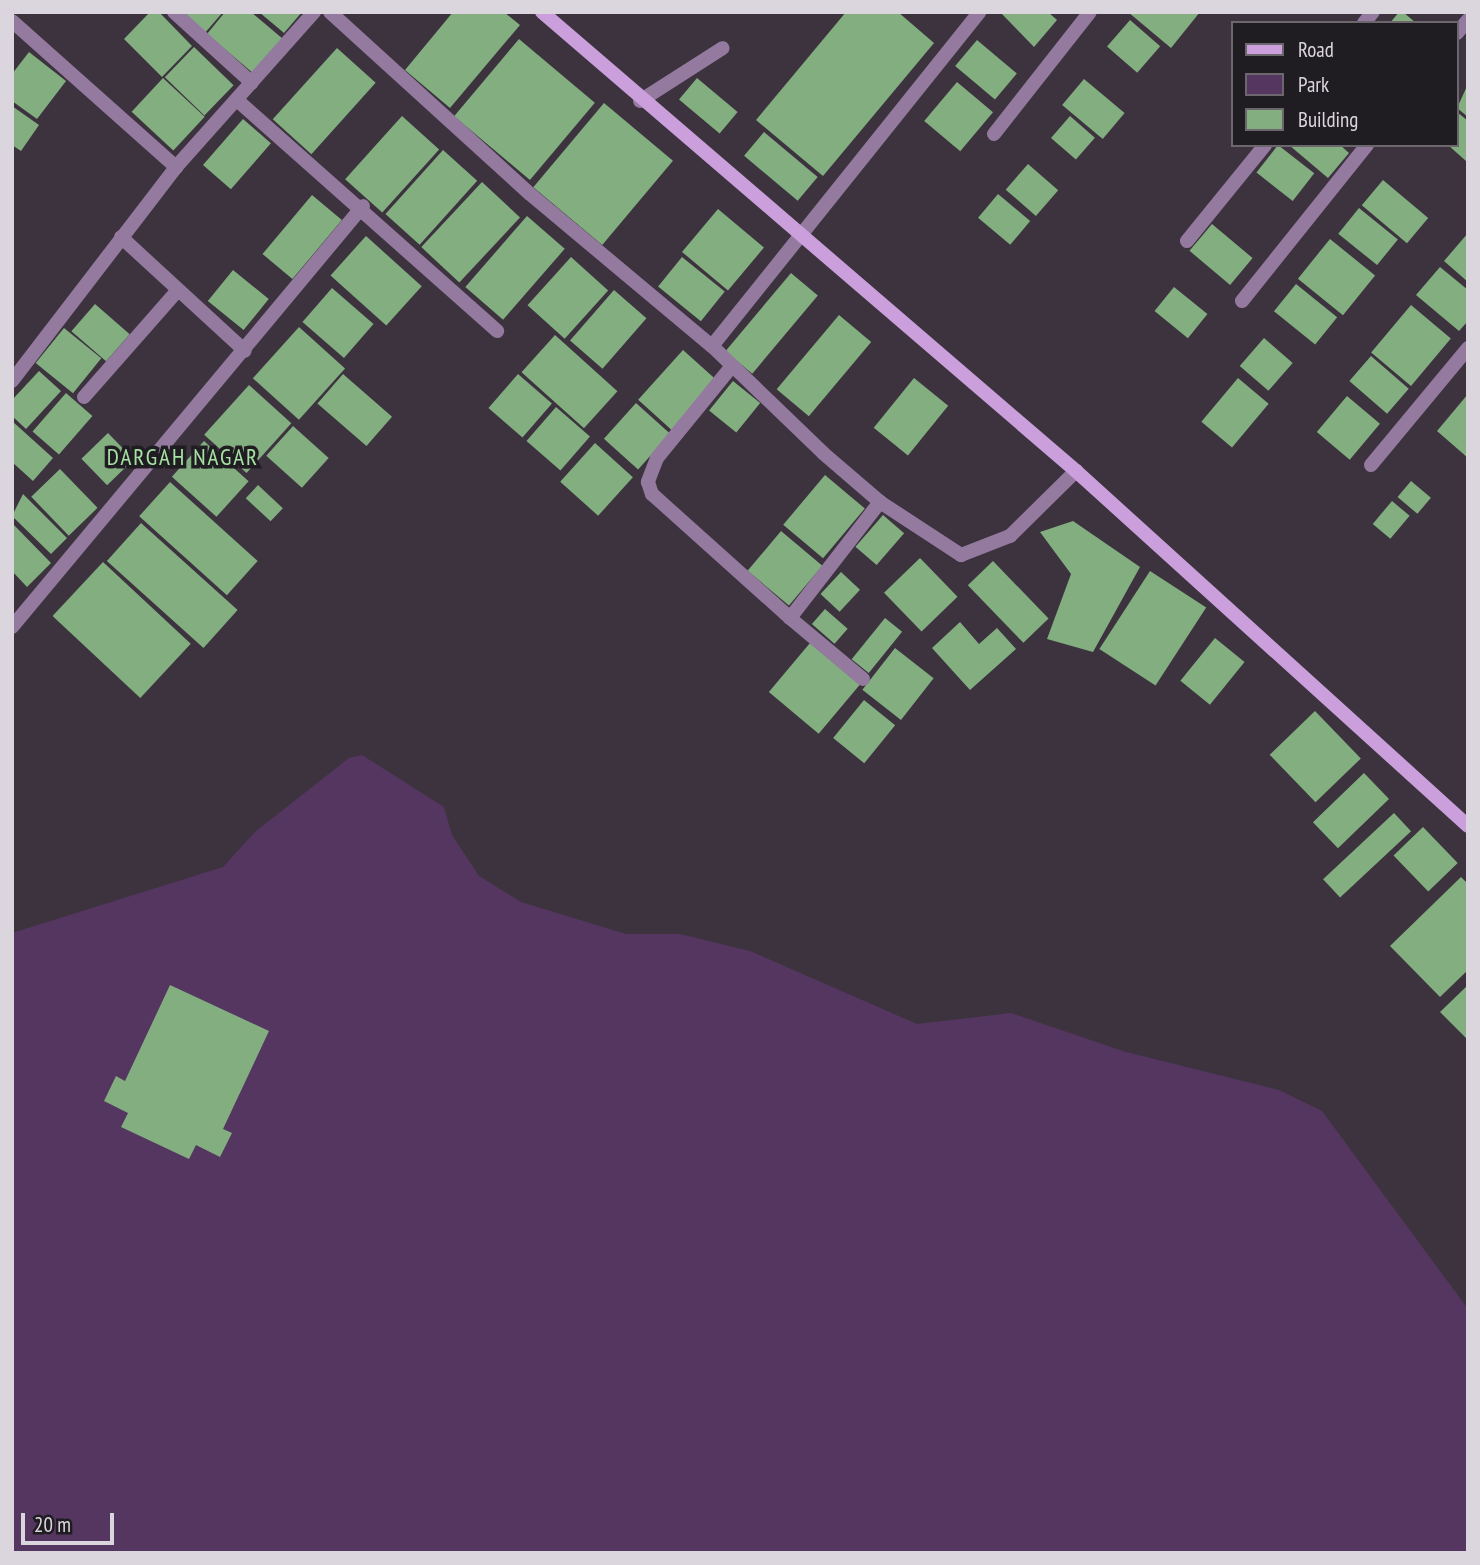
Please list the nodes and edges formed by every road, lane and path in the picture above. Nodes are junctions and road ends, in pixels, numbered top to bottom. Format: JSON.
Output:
{"nodes":[{"id":1,"x":174,"y":12,"type":"edge"},
{"id":2,"x":314,"y":12,"type":"edge"},
{"id":3,"x":330,"y":12,"type":"edge"},
{"id":4,"x":542,"y":12,"type":"edge"},
{"id":5,"x":980,"y":12,"type":"edge"},
{"id":6,"x":1090,"y":12,"type":"edge"},
{"id":7,"x":12,"y":21,"type":"edge"},
{"id":8,"x":723,"y":48,"type":"dead end"},
{"id":9,"x":252,"y":83,"type":"junction"},
{"id":10,"x":237,"y":100,"type":"junction"},
{"id":11,"x":640,"y":101,"type":"junction"},
{"id":12,"x":994,"y":134,"type":"dead end"},
{"id":13,"x":1263,"y":147,"type":"edge"},
{"id":14,"x":1365,"y":147,"type":"edge"},
{"id":15,"x":176,"y":167,"type":"junction"},
{"id":16,"x":363,"y":206,"type":"junction"},
{"id":17,"x":121,"y":237,"type":"junction"},
{"id":18,"x":798,"y":238,"type":"junction"},
{"id":19,"x":1187,"y":241,"type":"dead end"},
{"id":20,"x":178,"y":290,"type":"junction"},
{"id":21,"x":1242,"y":301,"type":"dead end"},
{"id":22,"x":497,"y":331,"type":"dead end"},
{"id":23,"x":712,"y":346,"type":"junction"},
{"id":24,"x":1468,"y":348,"type":"edge"},
{"id":25,"x":245,"y":351,"type":"junction"},
{"id":26,"x":732,"y":366,"type":"junction"},
{"id":27,"x":12,"y":381,"type":"edge"},
{"id":28,"x":84,"y":397,"type":"dead end"},
{"id":29,"x":1371,"y":465,"type":"dead end"},
{"id":30,"x":1076,"y":471,"type":"junction"},
{"id":31,"x":880,"y":502,"type":"junction"},
{"id":32,"x":790,"y":618,"type":"junction"},
{"id":33,"x":12,"y":627,"type":"edge"},
{"id":34,"x":863,"y":679,"type":"dead end"},
{"id":35,"x":1468,"y":826,"type":"edge"}],
"edges":[{"from":1,"to":9,"type":"street"},
{"from":2,"to":9,"type":"street"},
{"from":3,"to":23,"type":"street"},
{"from":4,"to":11,"type":"street"},
{"from":5,"to":18,"type":"street"},
{"from":6,"to":12,"type":"street"},
{"from":7,"to":15,"type":"street"},
{"from":8,"to":11,"type":"street"},
{"from":9,"to":10,"type":"street"},
{"from":10,"to":15,"type":"street"},
{"from":10,"to":16,"type":"street"},
{"from":11,"to":18,"type":"street"},
{"from":13,"to":19,"type":"street"},
{"from":14,"to":21,"type":"street"},
{"from":15,"to":17,"type":"street"},
{"from":16,"to":22,"type":"street"},
{"from":16,"to":25,"type":"street"},
{"from":17,"to":20,"type":"street"},
{"from":17,"to":27,"type":"street"},
{"from":18,"to":23,"type":"street"},
{"from":18,"to":30,"type":"street"},
{"from":20,"to":25,"type":"street"},
{"from":20,"to":28,"type":"street"},
{"from":23,"to":26,"type":"street"},
{"from":24,"to":29,"type":"street"},
{"from":25,"to":33,"type":"street"},
{"from":26,"to":31,"type":"street"},
{"from":26,"to":32,"type":"street"},
{"from":30,"to":31,"type":"street"},
{"from":30,"to":35,"type":"street"},
{"from":31,"to":32,"type":"street"},
{"from":32,"to":34,"type":"street"}]}
